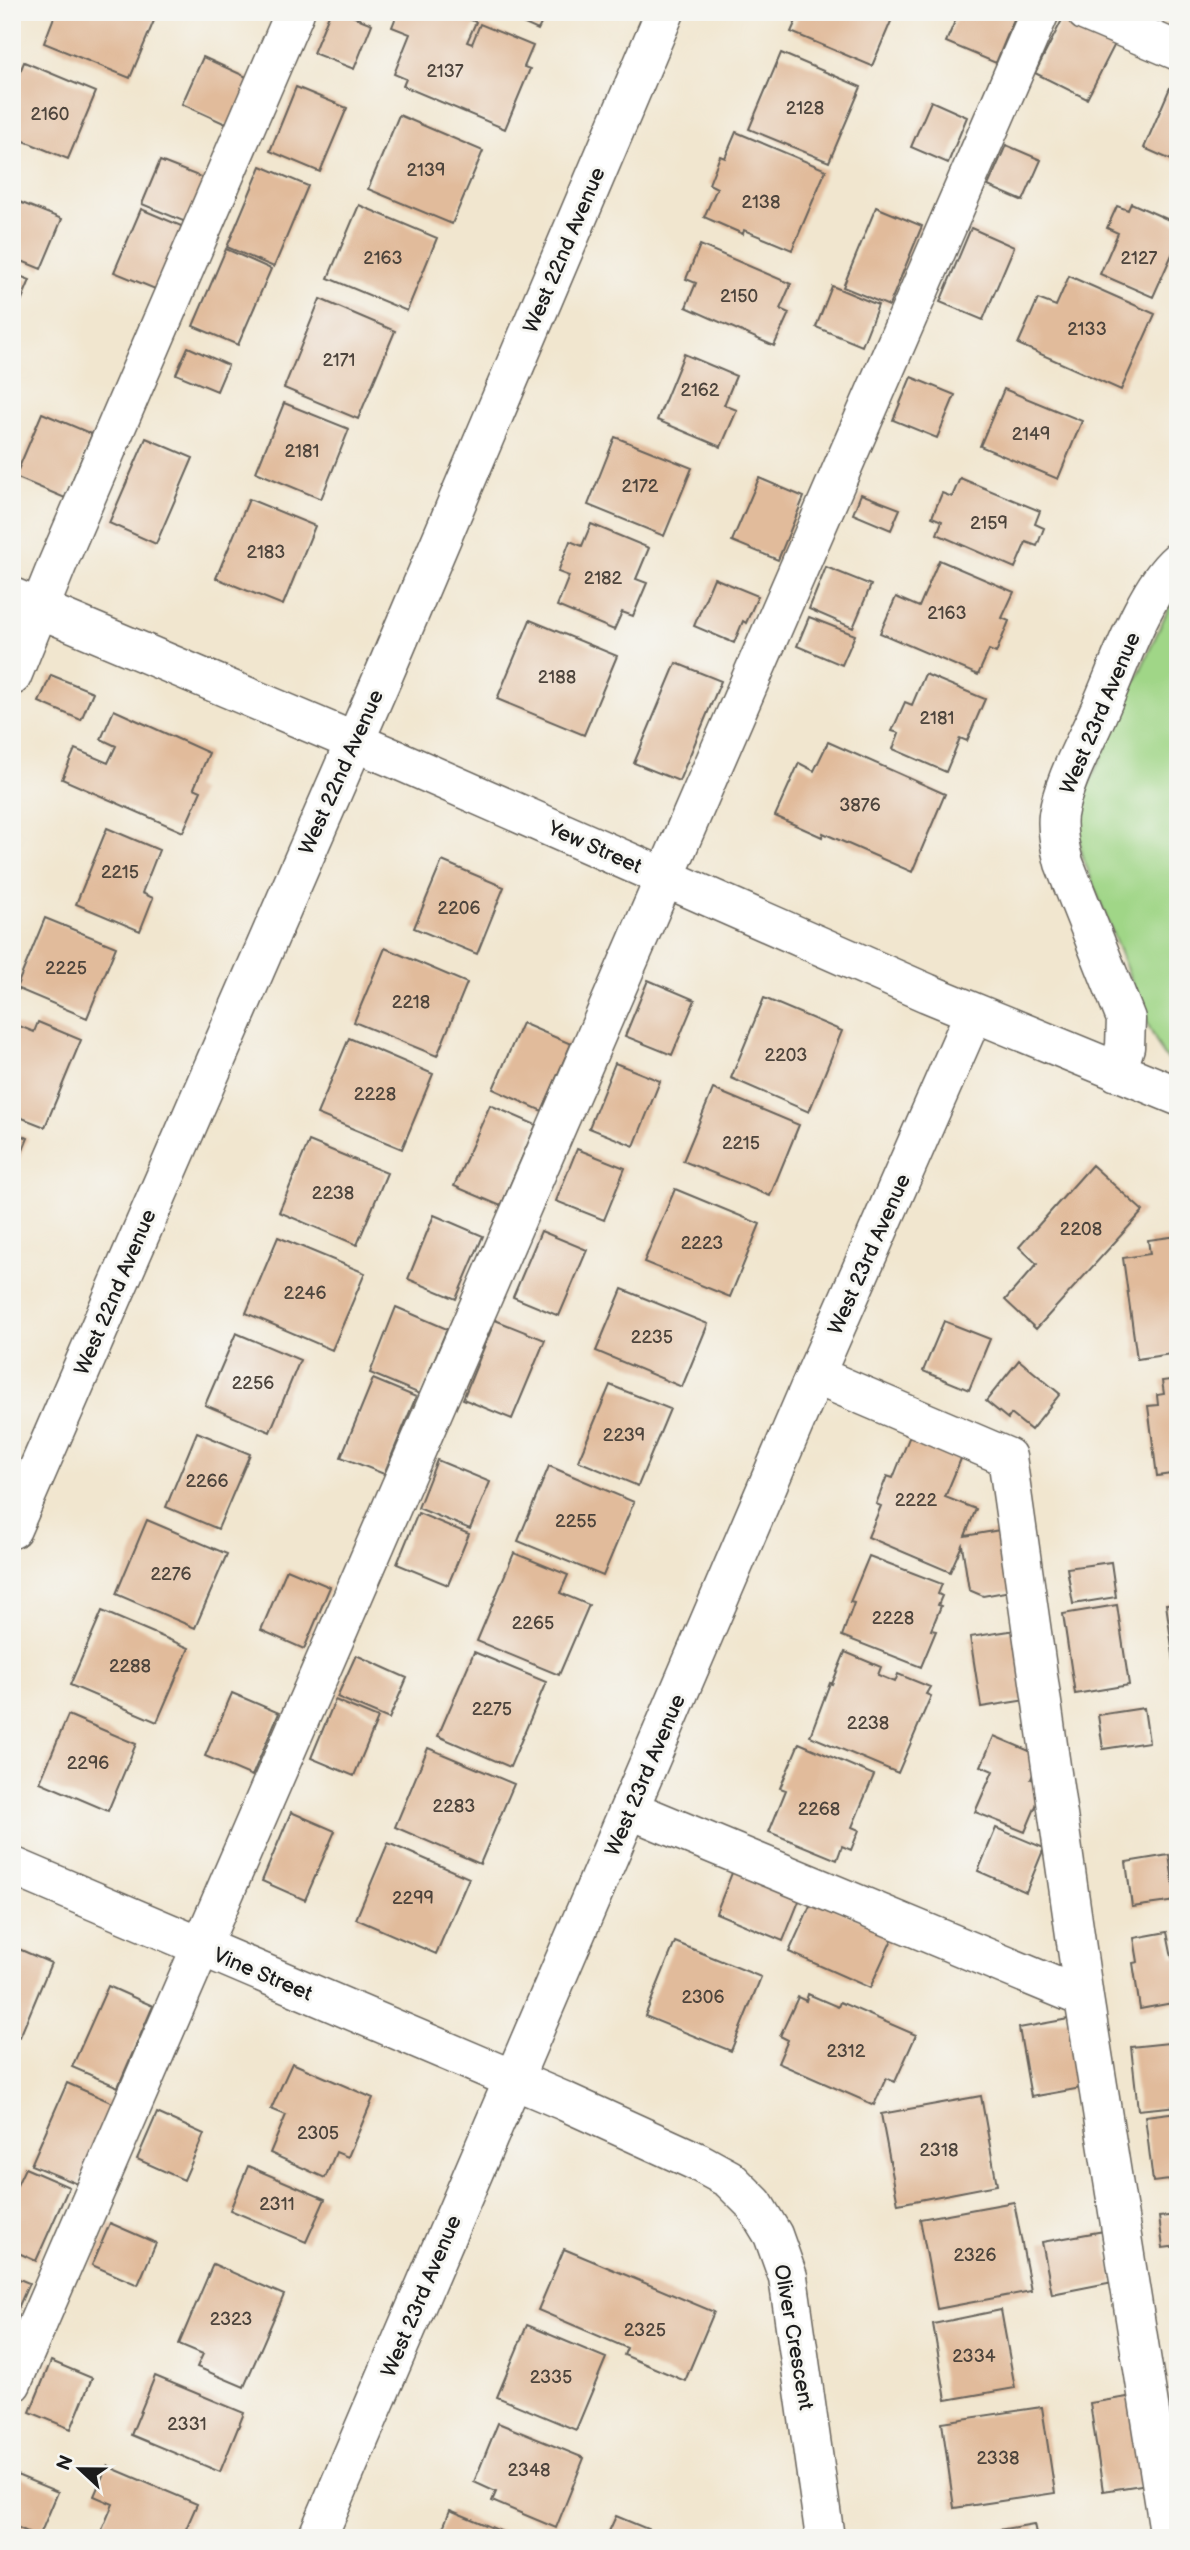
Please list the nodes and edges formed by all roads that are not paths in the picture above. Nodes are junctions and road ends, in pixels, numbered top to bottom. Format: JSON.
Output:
{"nodes":[{"id":1,"x":295,"y":12,"type":"edge"},
{"id":2,"x":665,"y":12,"type":"edge"},
{"id":3,"x":1040,"y":12,"type":"edge"},
{"id":4,"x":1086,"y":12,"type":"edge"},
{"id":5,"x":1178,"y":51,"type":"edge"},
{"id":6,"x":1178,"y":561,"type":"edge"},
{"id":7,"x":26,"y":603,"type":"edge"},
{"id":8,"x":12,"y":676,"type":"edge"},
{"id":9,"x":354,"y":741,"type":"junction"},
{"id":10,"x":665,"y":878,"type":"junction"},
{"id":11,"x":974,"y":1013,"type":"junction"},
{"id":12,"x":1117,"y":1072,"type":"junction"},
{"id":13,"x":1178,"y":1096,"type":"edge"},
{"id":14,"x":815,"y":1375,"type":"junction"},
{"id":15,"x":12,"y":1529,"type":"edge"},
{"id":16,"x":631,"y":1810,"type":"junction"},
{"id":17,"x":12,"y":1866,"type":"edge"},
{"id":18,"x":202,"y":1948,"type":"junction"},
{"id":19,"x":1084,"y":1998,"type":"junction"},
{"id":20,"x":513,"y":2080,"type":"junction"},
{"id":21,"x":12,"y":2384,"type":"edge"},
{"id":22,"x":317,"y":2538,"type":"edge"},
{"id":23,"x":825,"y":2538,"type":"edge"},
{"id":24,"x":1170,"y":2538,"type":"edge"}],
"edges":[{"from":1,"to":7,"type":"street"},
{"from":2,"to":9,"type":"street","name":"West 22nd Avenue"},
{"from":3,"to":10,"type":"street"},
{"from":4,"to":5,"type":"street"},
{"from":6,"to":12,"type":"street","name":"West 23rd Avenue"},
{"from":7,"to":8,"type":"street"},
{"from":7,"to":9,"type":"street","name":"Yew Street"},
{"from":9,"to":10,"type":"street","name":"Yew Street"},
{"from":9,"to":15,"type":"street","name":"West 22nd Avenue"},
{"from":10,"to":11,"type":"street","name":"Yew Street"},
{"from":10,"to":18,"type":"street"},
{"from":11,"to":12,"type":"street","name":"Yew Street"},
{"from":11,"to":14,"type":"street","name":"West 23rd Avenue"},
{"from":12,"to":13,"type":"street","name":"Yew Street"},
{"from":14,"to":16,"type":"street","name":"West 23rd Avenue"},
{"from":14,"to":19,"type":"street"},
{"from":16,"to":19,"type":"street"},
{"from":16,"to":20,"type":"street","name":"West 23rd Avenue"},
{"from":17,"to":18,"type":"street","name":"Vine Street"},
{"from":18,"to":20,"type":"street","name":"Vine Street"},
{"from":18,"to":21,"type":"street"},
{"from":19,"to":24,"type":"street"},
{"from":20,"to":22,"type":"street","name":"West 23rd Avenue"},
{"from":20,"to":23,"type":"street","name":"Oliver Crescent"}]}
